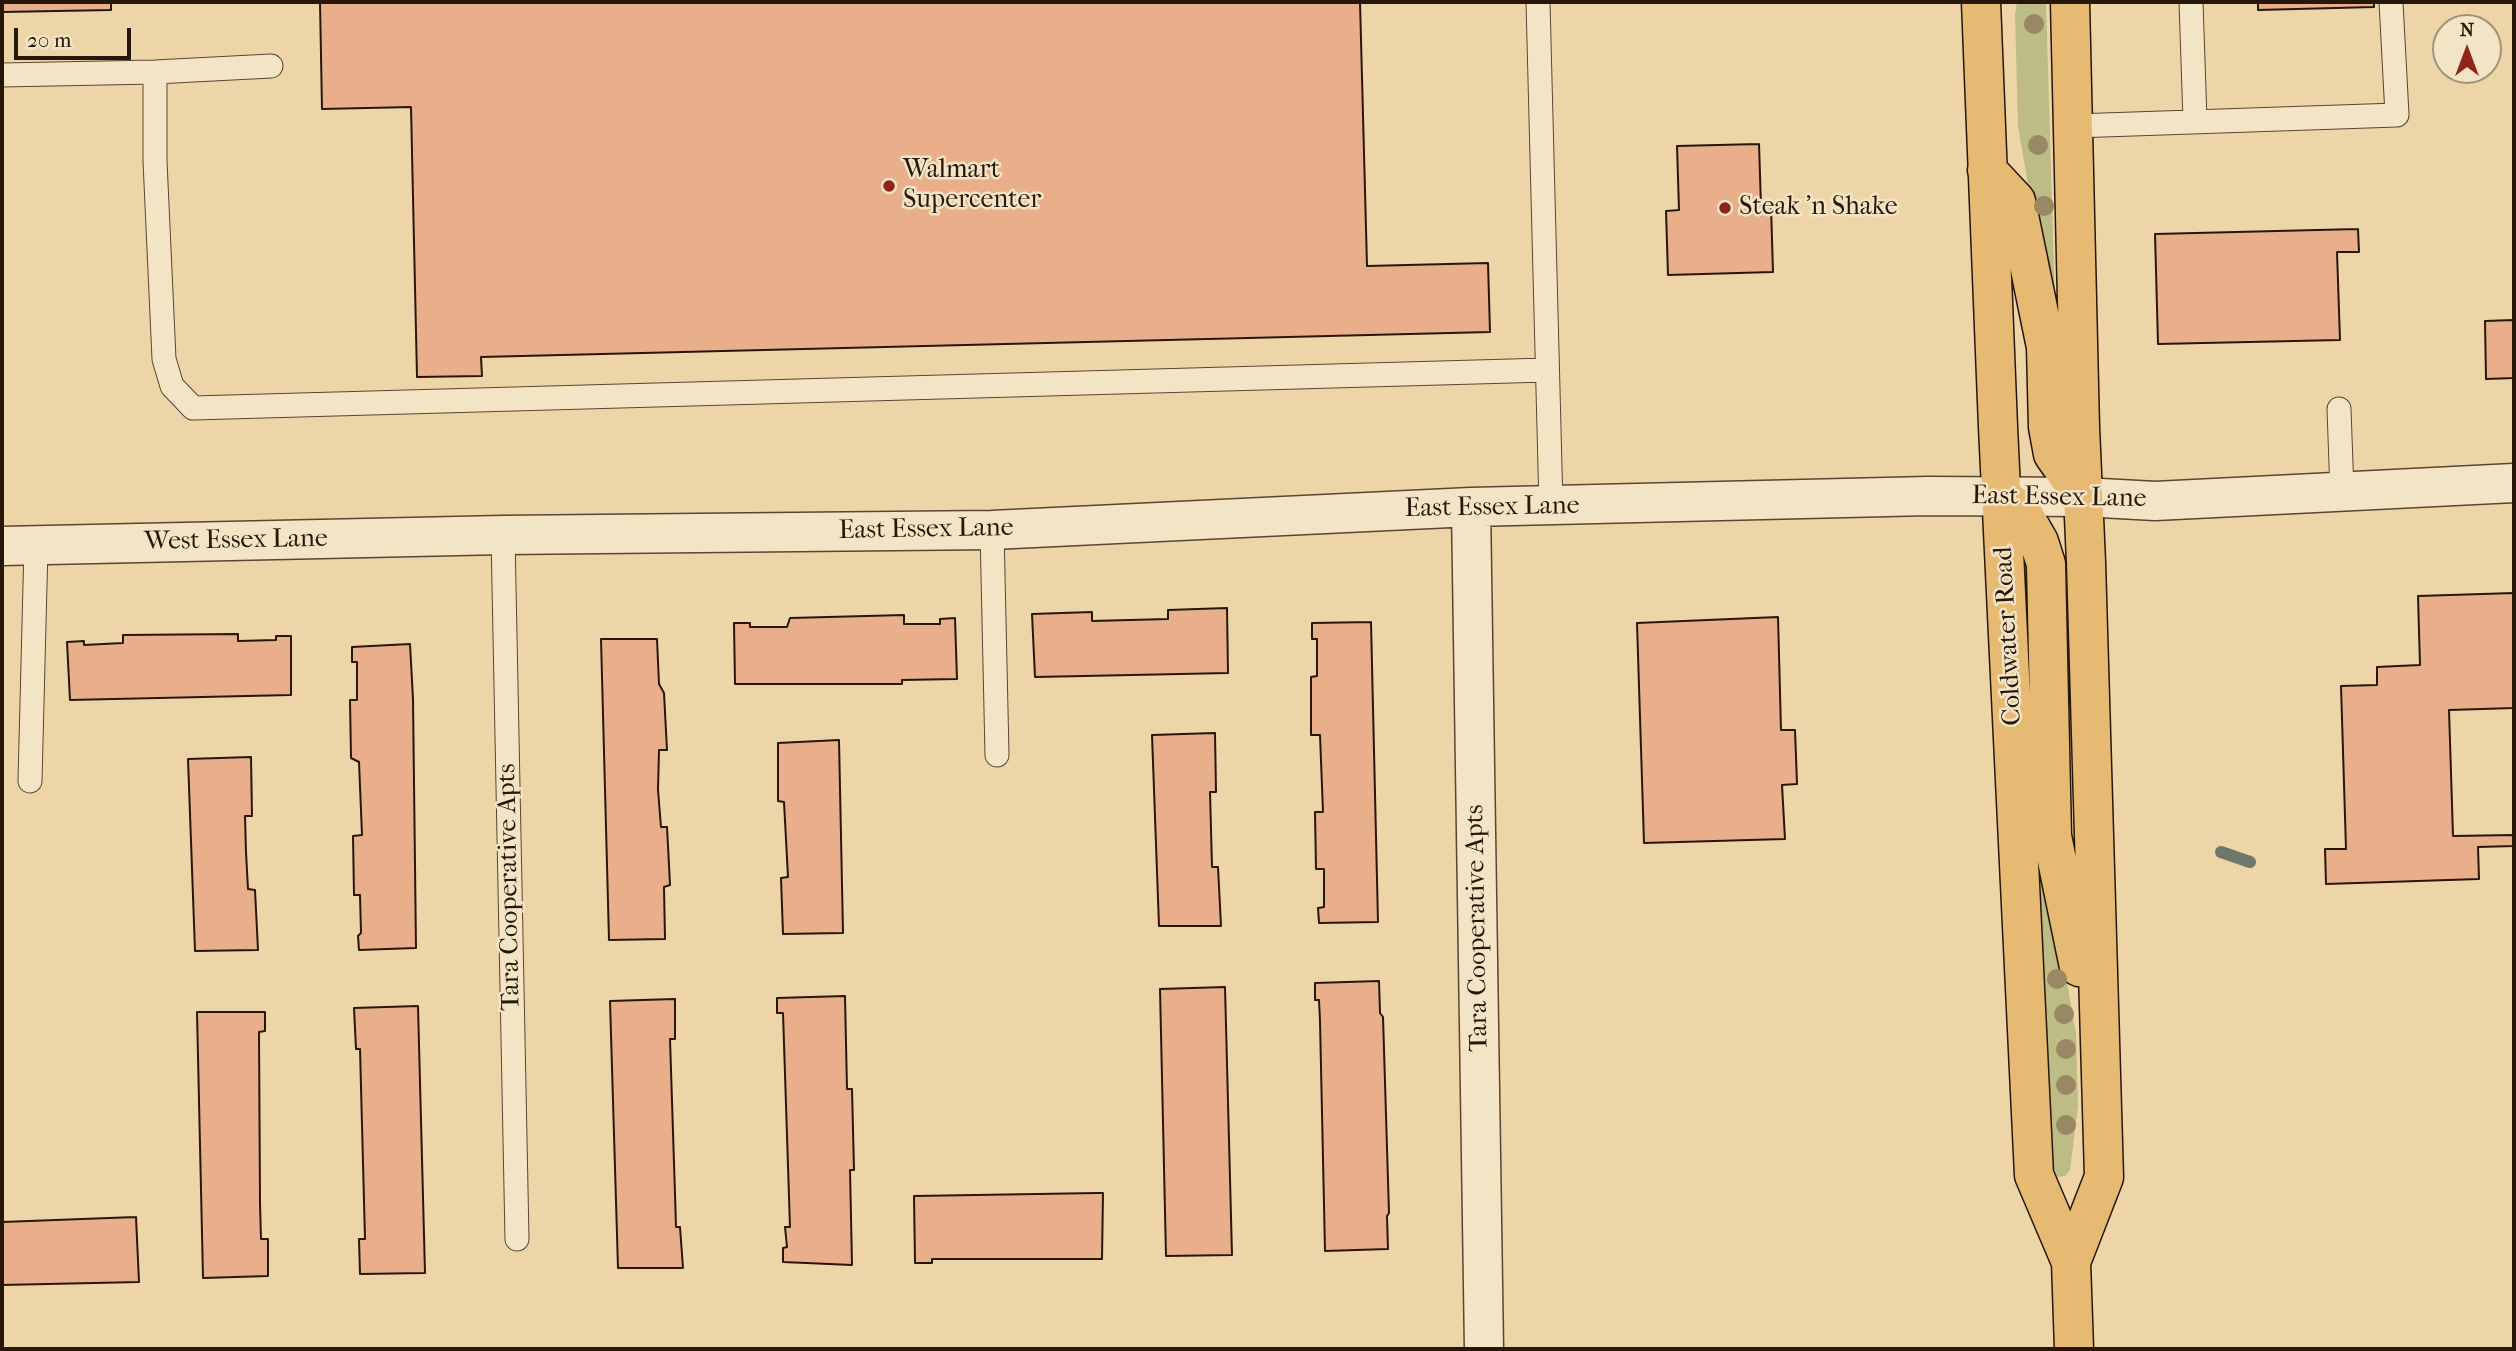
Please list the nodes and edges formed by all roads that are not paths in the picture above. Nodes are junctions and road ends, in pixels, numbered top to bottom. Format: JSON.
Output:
{"nodes":[{"id":1,"x":1538,"y":2,"type":"edge"},
{"id":2,"x":1980,"y":2,"type":"edge"},
{"id":3,"x":2070,"y":2,"type":"edge"},
{"id":4,"x":2191,"y":2,"type":"edge"},
{"id":5,"x":2391,"y":2,"type":"edge"},
{"id":6,"x":271,"y":66,"type":"dead end"},
{"id":7,"x":155,"y":72,"type":"junction"},
{"id":8,"x":2,"y":75,"type":"edge"},
{"id":9,"x":2195,"y":120,"type":"junction"},
{"id":10,"x":2074,"y":126,"type":"junction"},
{"id":11,"x":1987,"y":170,"type":"junction"},
{"id":12,"x":1547,"y":370,"type":"junction"},
{"id":13,"x":2339,"y":409,"type":"dead end"},
{"id":14,"x":2514,"y":483,"type":"edge"},
{"id":15,"x":2342,"y":492,"type":"junction"},
{"id":16,"x":2003,"y":496,"type":"junction"},
{"id":17,"x":2083,"y":497,"type":"junction"},
{"id":18,"x":1551,"y":506,"type":"junction"},
{"id":19,"x":1471,"y":507,"type":"junction"},
{"id":20,"x":992,"y":530,"type":"junction"},
{"id":21,"x":486,"y":536,"type":"junction"},
{"id":22,"x":19,"y":546,"type":"edge"},
{"id":23,"x":997,"y":755,"type":"dead end"},
{"id":24,"x":30,"y":781,"type":"dead end"},
{"id":25,"x":2098,"y":1001,"type":"junction"},
{"id":26,"x":517,"y":1239,"type":"dead end"},
{"id":27,"x":2071,"y":1262,"type":"junction"},
{"id":28,"x":1484,"y":1349,"type":"edge"},
{"id":29,"x":2074,"y":1349,"type":"edge"}],
"edges":[{"from":1,"to":12,"type":"lane"},
{"from":2,"to":11,"type":"main road","name":"Coldwater Road"},
{"from":3,"to":10,"type":"main road","name":"Coldwater Road"},
{"from":4,"to":9,"type":"lane"},
{"from":5,"to":9,"type":"lane"},
{"from":6,"to":7,"type":"lane"},
{"from":7,"to":8,"type":"lane"},
{"from":7,"to":12,"type":"lane"},
{"from":9,"to":10,"type":"lane"},
{"from":10,"to":17,"type":"main road","name":"Coldwater Road"},
{"from":11,"to":16,"type":"main road","name":"Coldwater Road"},
{"from":11,"to":17,"type":"main road"},
{"from":12,"to":18,"type":"lane"},
{"from":13,"to":15,"type":"lane"},
{"from":14,"to":15,"type":"street","name":"East Essex Lane"},
{"from":15,"to":17,"type":"street","name":"East Essex Lane"},
{"from":16,"to":17,"type":"street","name":"East Essex Lane"},
{"from":16,"to":18,"type":"street","name":"East Essex Lane"},
{"from":16,"to":25,"type":"main road"},
{"from":16,"to":27,"type":"main road","name":"Coldwater Road"},
{"from":17,"to":25,"type":"main road","name":"Coldwater Road"},
{"from":18,"to":19,"type":"street","name":"East Essex Lane"},
{"from":19,"to":20,"type":"street","name":"East Essex Lane"},
{"from":19,"to":28,"type":"street","name":"Tara Cooperative Apts"},
{"from":20,"to":21,"type":"street","name":"East Essex Lane"},
{"from":20,"to":23,"type":"lane"},
{"from":21,"to":22,"type":"street","name":"West Essex Lane"},
{"from":21,"to":26,"type":"lane","name":"Tara Cooperative Apts"},
{"from":22,"to":24,"type":"lane"},
{"from":25,"to":27,"type":"main road","name":"Coldwater Road"},
{"from":27,"to":29,"type":"main road","name":"Coldwater Road"}]}
